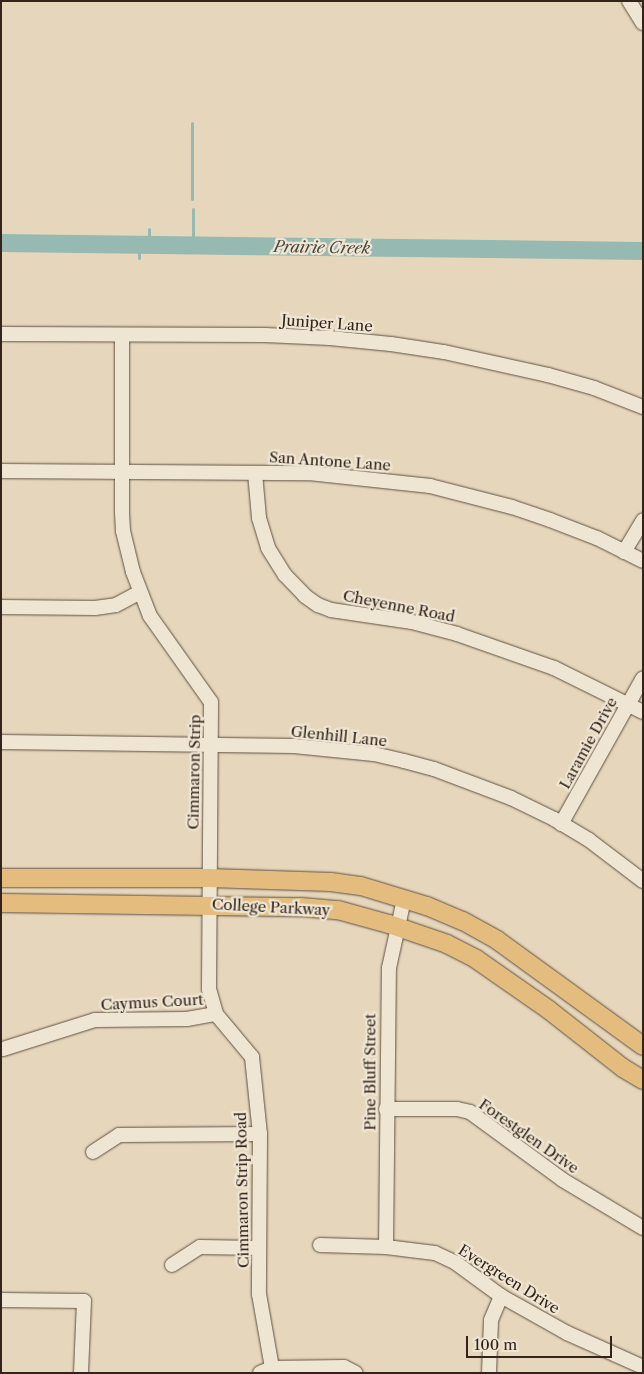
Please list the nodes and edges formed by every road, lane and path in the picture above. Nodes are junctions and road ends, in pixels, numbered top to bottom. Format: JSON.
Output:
{"nodes":[{"id":1,"x":629,"y":1,"type":"edge"},
{"id":2,"x":643,"y":23,"type":"edge"},
{"id":3,"x":1,"y":334,"type":"edge"},
{"id":4,"x":122,"y":335,"type":"junction"},
{"id":5,"x":643,"y":407,"type":"edge"},
{"id":6,"x":1,"y":471,"type":"edge"},
{"id":7,"x":122,"y":471,"type":"junction"},
{"id":8,"x":254,"y":473,"type":"junction"},
{"id":9,"x":643,"y":520,"type":"edge"},
{"id":10,"x":624,"y":552,"type":"junction"},
{"id":11,"x":643,"y":561,"type":"edge"},
{"id":12,"x":140,"y":593,"type":"junction"},
{"id":13,"x":1,"y":607,"type":"edge"},
{"id":14,"x":643,"y":678,"type":"edge"},
{"id":15,"x":628,"y":705,"type":"junction"},
{"id":16,"x":643,"y":712,"type":"edge"},
{"id":17,"x":1,"y":742,"type":"edge"},
{"id":18,"x":211,"y":744,"type":"junction"},
{"id":19,"x":561,"y":824,"type":"junction"},
{"id":20,"x":1,"y":878,"type":"edge"},
{"id":21,"x":209,"y":878,"type":"junction"},
{"id":22,"x":643,"y":880,"type":"edge"},
{"id":23,"x":404,"y":899,"type":"junction"},
{"id":24,"x":1,"y":903,"type":"edge"},
{"id":25,"x":209,"y":904,"type":"junction"},
{"id":26,"x":397,"y":927,"type":"junction"},
{"id":27,"x":216,"y":1014,"type":"junction"},
{"id":28,"x":643,"y":1046,"type":"edge"},
{"id":29,"x":4,"y":1049,"type":"dead end"},
{"id":30,"x":643,"y":1080,"type":"edge"},
{"id":31,"x":386,"y":1109,"type":"junction"},
{"id":32,"x":260,"y":1134,"type":"junction"},
{"id":33,"x":93,"y":1152,"type":"dead end"},
{"id":34,"x":643,"y":1228,"type":"edge"},
{"id":35,"x":320,"y":1245,"type":"dead end"},
{"id":36,"x":386,"y":1247,"type":"junction"},
{"id":37,"x":259,"y":1248,"type":"junction"},
{"id":38,"x":172,"y":1265,"type":"dead end"},
{"id":39,"x":501,"y":1296,"type":"junction"},
{"id":40,"x":1,"y":1300,"type":"edge"},
{"id":41,"x":643,"y":1367,"type":"edge"},
{"id":42,"x":266,"y":1371,"type":"edge"},
{"id":43,"x":81,"y":1373,"type":"edge"},
{"id":44,"x":356,"y":1373,"type":"edge"},
{"id":45,"x":489,"y":1373,"type":"edge"}],
"edges":[{"from":1,"to":2,"type":"street"},
{"from":3,"to":4,"type":"street","name":"Juniper Lane"},
{"from":4,"to":5,"type":"street","name":"Juniper Lane"},
{"from":4,"to":7,"type":"street","name":"Cimmaron Strip"},
{"from":6,"to":7,"type":"street","name":"San Antone Lane"},
{"from":7,"to":8,"type":"street","name":"San Antone Lane"},
{"from":7,"to":12,"type":"street","name":"Cimmaron Strip"},
{"from":8,"to":10,"type":"street","name":"San Antone Lane"},
{"from":8,"to":15,"type":"street","name":"Cheyenne Road"},
{"from":9,"to":10,"type":"street"},
{"from":10,"to":11,"type":"street","name":"San Antone Lane"},
{"from":12,"to":13,"type":"street"},
{"from":12,"to":18,"type":"street","name":"Cimmaron Strip"},
{"from":14,"to":15,"type":"street","name":"Laramie Drive"},
{"from":15,"to":16,"type":"street","name":"Cheyenne Road"},
{"from":15,"to":19,"type":"street","name":"Laramie Drive"},
{"from":17,"to":18,"type":"street","name":"Glenhill Lane"},
{"from":18,"to":19,"type":"street","name":"Glenhill Lane"},
{"from":18,"to":21,"type":"street","name":"Cimmaron Strip"},
{"from":19,"to":22,"type":"street","name":"Glenhill Lane"},
{"from":20,"to":21,"type":"main road","name":"College Parkway"},
{"from":21,"to":23,"type":"main road","name":"College Parkway"},
{"from":21,"to":25,"type":"street","name":"Cimmaron Strip"},
{"from":23,"to":26,"type":"street","name":"Pine Bluff Street"},
{"from":23,"to":28,"type":"main road","name":"College Parkway"},
{"from":24,"to":25,"type":"main road","name":"College Parkway"},
{"from":25,"to":26,"type":"main road","name":"College Parkway"},
{"from":25,"to":27,"type":"street","name":"Cimmaron Strip Road"},
{"from":26,"to":30,"type":"main road","name":"College Parkway"},
{"from":26,"to":31,"type":"street","name":"Pine Bluff Street"},
{"from":27,"to":29,"type":"street","name":"Caymus Court"},
{"from":27,"to":32,"type":"street","name":"Cimmaron Strip Road"},
{"from":31,"to":34,"type":"street","name":"Forestglen Drive"},
{"from":31,"to":36,"type":"street","name":"Pine Bluff Street"},
{"from":32,"to":33,"type":"street"},
{"from":32,"to":37,"type":"street","name":"Cimmaron Strip Road"},
{"from":35,"to":36,"type":"street","name":"Evergreen Drive"},
{"from":36,"to":39,"type":"street","name":"Evergreen Drive"},
{"from":37,"to":38,"type":"street"},
{"from":37,"to":42,"type":"street","name":"Cimmaron Strip Road"},
{"from":39,"to":41,"type":"street","name":"Evergreen Drive"},
{"from":39,"to":45,"type":"street"},
{"from":40,"to":43,"type":"street"},
{"from":42,"to":44,"type":"street"}]}
